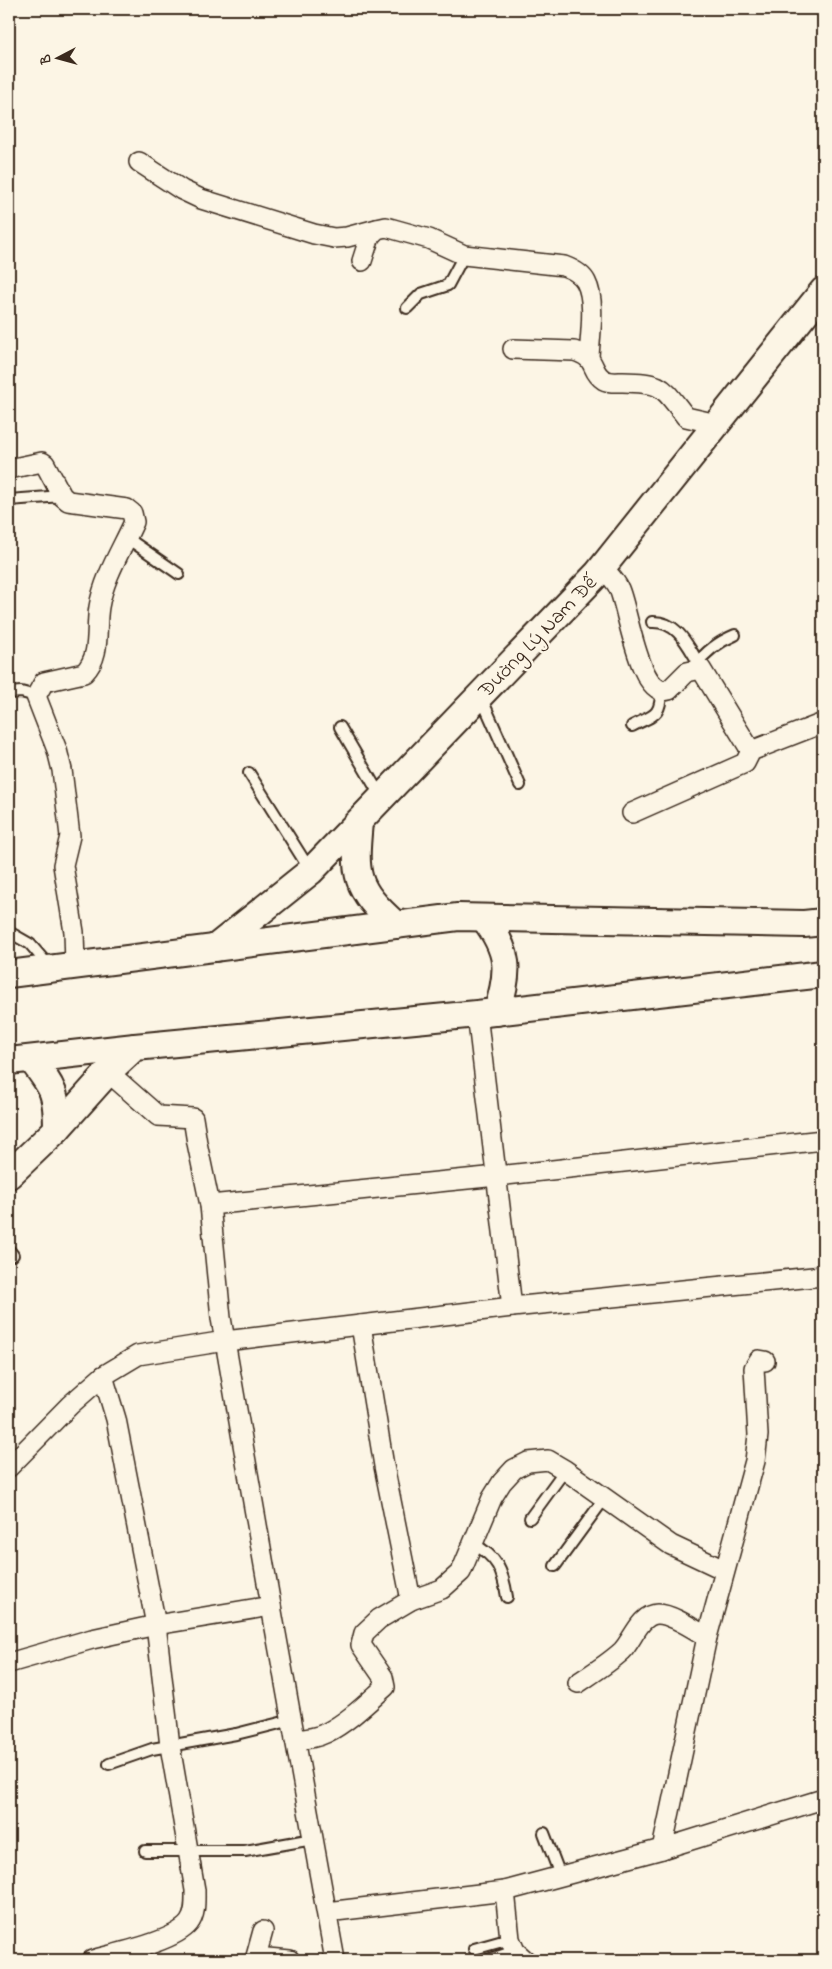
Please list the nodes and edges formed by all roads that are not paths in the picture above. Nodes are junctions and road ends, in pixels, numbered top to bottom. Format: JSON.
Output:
{"nodes":[{"id":1,"x":139,"y":162,"type":"dead end"},
{"id":2,"x":377,"y":229,"type":"junction"},
{"id":3,"x":464,"y":255,"type":"junction"},
{"id":4,"x":362,"y":261,"type":"dead end"},
{"id":5,"x":823,"y":290,"type":"edge"},
{"id":6,"x":407,"y":308,"type":"dead end"},
{"id":7,"x":514,"y":349,"type":"dead end"},
{"id":8,"x":589,"y":357,"type":"junction"},
{"id":9,"x":717,"y":424,"type":"junction"},
{"id":10,"x":9,"y":469,"type":"edge"},
{"id":11,"x":62,"y":496,"type":"junction"},
{"id":12,"x":9,"y":500,"type":"edge"},
{"id":13,"x":127,"y":538,"type":"junction"},
{"id":14,"x":602,"y":567,"type":"junction"},
{"id":15,"x":179,"y":574,"type":"dead end"},
{"id":16,"x":652,"y":622,"type":"dead end"},
{"id":17,"x":735,"y":634,"type":"dead end"},
{"id":18,"x":696,"y":666,"type":"junction"},
{"id":19,"x":661,"y":691,"type":"junction"},
{"id":20,"x":9,"y":693,"type":"edge"},
{"id":21,"x":36,"y":696,"type":"junction"},
{"id":22,"x":480,"y":696,"type":"junction"},
{"id":23,"x":823,"y":723,"type":"edge"},
{"id":24,"x":632,"y":726,"type":"dead end"},
{"id":25,"x":340,"y":727,"type":"dead end"},
{"id":26,"x":751,"y":751,"type":"junction"},
{"id":27,"x":249,"y":773,"type":"dead end"},
{"id":28,"x":520,"y":785,"type":"dead end"},
{"id":29,"x":382,"y":798,"type":"junction"},
{"id":30,"x":632,"y":813,"type":"dead end"},
{"id":31,"x":359,"y":822,"type":"junction"},
{"id":32,"x":311,"y":872,"type":"junction"},
{"id":33,"x":484,"y":918,"type":"junction"},
{"id":34,"x":823,"y":922,"type":"edge"},
{"id":35,"x":396,"y":925,"type":"junction"},
{"id":36,"x":9,"y":932,"type":"edge"},
{"id":37,"x":215,"y":948,"type":"junction"},
{"id":38,"x":63,"y":967,"type":"junction"},
{"id":39,"x":9,"y":974,"type":"edge"},
{"id":40,"x":823,"y":974,"type":"edge"},
{"id":41,"x":487,"y":1013,"type":"junction"},
{"id":42,"x":136,"y":1047,"type":"junction"},
{"id":43,"x":20,"y":1060,"type":"edge"},
{"id":44,"x":108,"y":1072,"type":"junction"},
{"id":45,"x":57,"y":1129,"type":"junction"},
{"id":46,"x":823,"y":1140,"type":"edge"},
{"id":47,"x":9,"y":1175,"type":"edge"},
{"id":48,"x":497,"y":1176,"type":"junction"},
{"id":49,"x":210,"y":1205,"type":"junction"},
{"id":50,"x":823,"y":1276,"type":"edge"},
{"id":51,"x":512,"y":1307,"type":"junction"},
{"id":52,"x":361,"y":1325,"type":"junction"},
{"id":53,"x":225,"y":1341,"type":"junction"},
{"id":54,"x":765,"y":1361,"type":"dead end"},
{"id":55,"x":103,"y":1376,"type":"junction"},
{"id":56,"x":9,"y":1467,"type":"edge"},
{"id":57,"x":565,"y":1470,"type":"junction"},
{"id":58,"x":604,"y":1499,"type":"junction"},
{"id":59,"x":530,"y":1518,"type":"dead end"},
{"id":60,"x":473,"y":1544,"type":"junction"},
{"id":61,"x":556,"y":1566,"type":"dead end"},
{"id":62,"x":724,"y":1570,"type":"junction"},
{"id":63,"x":508,"y":1597,"type":"dead end"},
{"id":64,"x":411,"y":1600,"type":"junction"},
{"id":65,"x":270,"y":1606,"type":"junction"},
{"id":66,"x":156,"y":1625,"type":"junction"},
{"id":67,"x":707,"y":1637,"type":"junction"},
{"id":68,"x":9,"y":1663,"type":"edge"},
{"id":69,"x":578,"y":1682,"type":"dead end"},
{"id":70,"x":292,"y":1720,"type":"junction"},
{"id":71,"x":295,"y":1740,"type":"junction"},
{"id":72,"x":170,"y":1746,"type":"junction"},
{"id":73,"x":109,"y":1764,"type":"dead end"},
{"id":74,"x":823,"y":1799,"type":"edge"},
{"id":75,"x":544,"y":1833,"type":"dead end"},
{"id":76,"x":314,"y":1839,"type":"junction"},
{"id":77,"x":662,"y":1849,"type":"junction"},
{"id":78,"x":145,"y":1851,"type":"dead end"},
{"id":79,"x":188,"y":1851,"type":"junction"},
{"id":80,"x":560,"y":1875,"type":"junction"},
{"id":81,"x":505,"y":1891,"type":"junction"},
{"id":82,"x":327,"y":1912,"type":"junction"},
{"id":83,"x":263,"y":1931,"type":"dead end"},
{"id":84,"x":474,"y":1949,"type":"dead end"},
{"id":85,"x":517,"y":1950,"type":"edge"},
{"id":86,"x":255,"y":1959,"type":"edge"},
{"id":87,"x":92,"y":1960,"type":"edge"},
{"id":88,"x":290,"y":1960,"type":"edge"},
{"id":89,"x":335,"y":1960,"type":"edge"},
{"id":90,"x":488,"y":1960,"type":"edge"}],
"edges":[{"from":1,"to":2,"type":"street"},
{"from":2,"to":3,"type":"street"},
{"from":2,"to":4,"type":"street"},
{"from":3,"to":6,"type":"lane"},
{"from":3,"to":8,"type":"street"},
{"from":5,"to":9,"type":"street","name":"Đường Lý Nam Đế"},
{"from":7,"to":8,"type":"street"},
{"from":8,"to":9,"type":"street"},
{"from":9,"to":14,"type":"street","name":"Đường Lý Nam Đế"},
{"from":10,"to":11,"type":"street"},
{"from":11,"to":12,"type":"lane"},
{"from":11,"to":13,"type":"street"},
{"from":13,"to":15,"type":"lane"},
{"from":13,"to":21,"type":"street"},
{"from":14,"to":19,"type":"street"},
{"from":14,"to":22,"type":"street","name":"Đường Lý Nam Đế"},
{"from":16,"to":18,"type":"lane"},
{"from":17,"to":18,"type":"lane"},
{"from":18,"to":19,"type":"street"},
{"from":18,"to":26,"type":"street"},
{"from":19,"to":24,"type":"lane"},
{"from":20,"to":21,"type":"lane"},
{"from":21,"to":38,"type":"street"},
{"from":22,"to":28,"type":"lane"},
{"from":22,"to":29,"type":"street","name":"Đường Lý Nam Đế"},
{"from":23,"to":26,"type":"street"},
{"from":25,"to":29,"type":"lane"},
{"from":26,"to":30,"type":"street"},
{"from":27,"to":32,"type":"lane"},
{"from":29,"to":31,"type":"street","name":"Đường Lý Nam Đế"},
{"from":31,"to":32,"type":"street","name":"Đường Lý Nam Đế"},
{"from":31,"to":35,"type":"street"},
{"from":32,"to":37,"type":"street","name":"Đường Lý Nam Đế"},
{"from":33,"to":34,"type":"street"},
{"from":33,"to":35,"type":"street"},
{"from":33,"to":41,"type":"street"},
{"from":35,"to":37,"type":"street"},
{"from":36,"to":38,"type":"lane"},
{"from":37,"to":38,"type":"street"},
{"from":38,"to":39,"type":"street"},
{"from":40,"to":41,"type":"street"},
{"from":41,"to":42,"type":"street"},
{"from":41,"to":48,"type":"street"},
{"from":42,"to":43,"type":"street"},
{"from":42,"to":44,"type":"street"},
{"from":43,"to":45,"type":"street"},
{"from":44,"to":45,"type":"street"},
{"from":44,"to":49,"type":"street"},
{"from":45,"to":47,"type":"street"},
{"from":46,"to":48,"type":"street"},
{"from":48,"to":49,"type":"street"},
{"from":48,"to":51,"type":"street"},
{"from":49,"to":53,"type":"street"},
{"from":50,"to":51,"type":"street"},
{"from":51,"to":52,"type":"street"},
{"from":52,"to":53,"type":"street"},
{"from":52,"to":64,"type":"street"},
{"from":53,"to":55,"type":"street"},
{"from":53,"to":65,"type":"street"},
{"from":54,"to":62,"type":"street"},
{"from":55,"to":56,"type":"street"},
{"from":55,"to":66,"type":"street"},
{"from":57,"to":58,"type":"street"},
{"from":57,"to":59,"type":"lane"},
{"from":57,"to":60,"type":"street"},
{"from":58,"to":61,"type":"lane"},
{"from":58,"to":62,"type":"street"},
{"from":60,"to":63,"type":"lane"},
{"from":60,"to":64,"type":"street"},
{"from":62,"to":67,"type":"street"},
{"from":64,"to":71,"type":"street"},
{"from":65,"to":66,"type":"street"},
{"from":65,"to":70,"type":"street"},
{"from":66,"to":68,"type":"street"},
{"from":66,"to":72,"type":"street"},
{"from":67,"to":69,"type":"street"},
{"from":67,"to":77,"type":"street"},
{"from":70,"to":71,"type":"street"},
{"from":70,"to":72,"type":"lane"},
{"from":71,"to":76,"type":"street"},
{"from":72,"to":73,"type":"lane"},
{"from":72,"to":79,"type":"street"},
{"from":74,"to":77,"type":"street"},
{"from":75,"to":80,"type":"lane"},
{"from":76,"to":79,"type":"lane"},
{"from":76,"to":82,"type":"street"},
{"from":77,"to":80,"type":"street"},
{"from":78,"to":79,"type":"lane"},
{"from":79,"to":87,"type":"street"},
{"from":80,"to":81,"type":"street"},
{"from":81,"to":82,"type":"street"},
{"from":81,"to":85,"type":"street"},
{"from":82,"to":89,"type":"street"},
{"from":83,"to":86,"type":"street"},
{"from":84,"to":85,"type":"lane"},
{"from":85,"to":90,"type":"lane"},
{"from":86,"to":88,"type":"street"}]}
